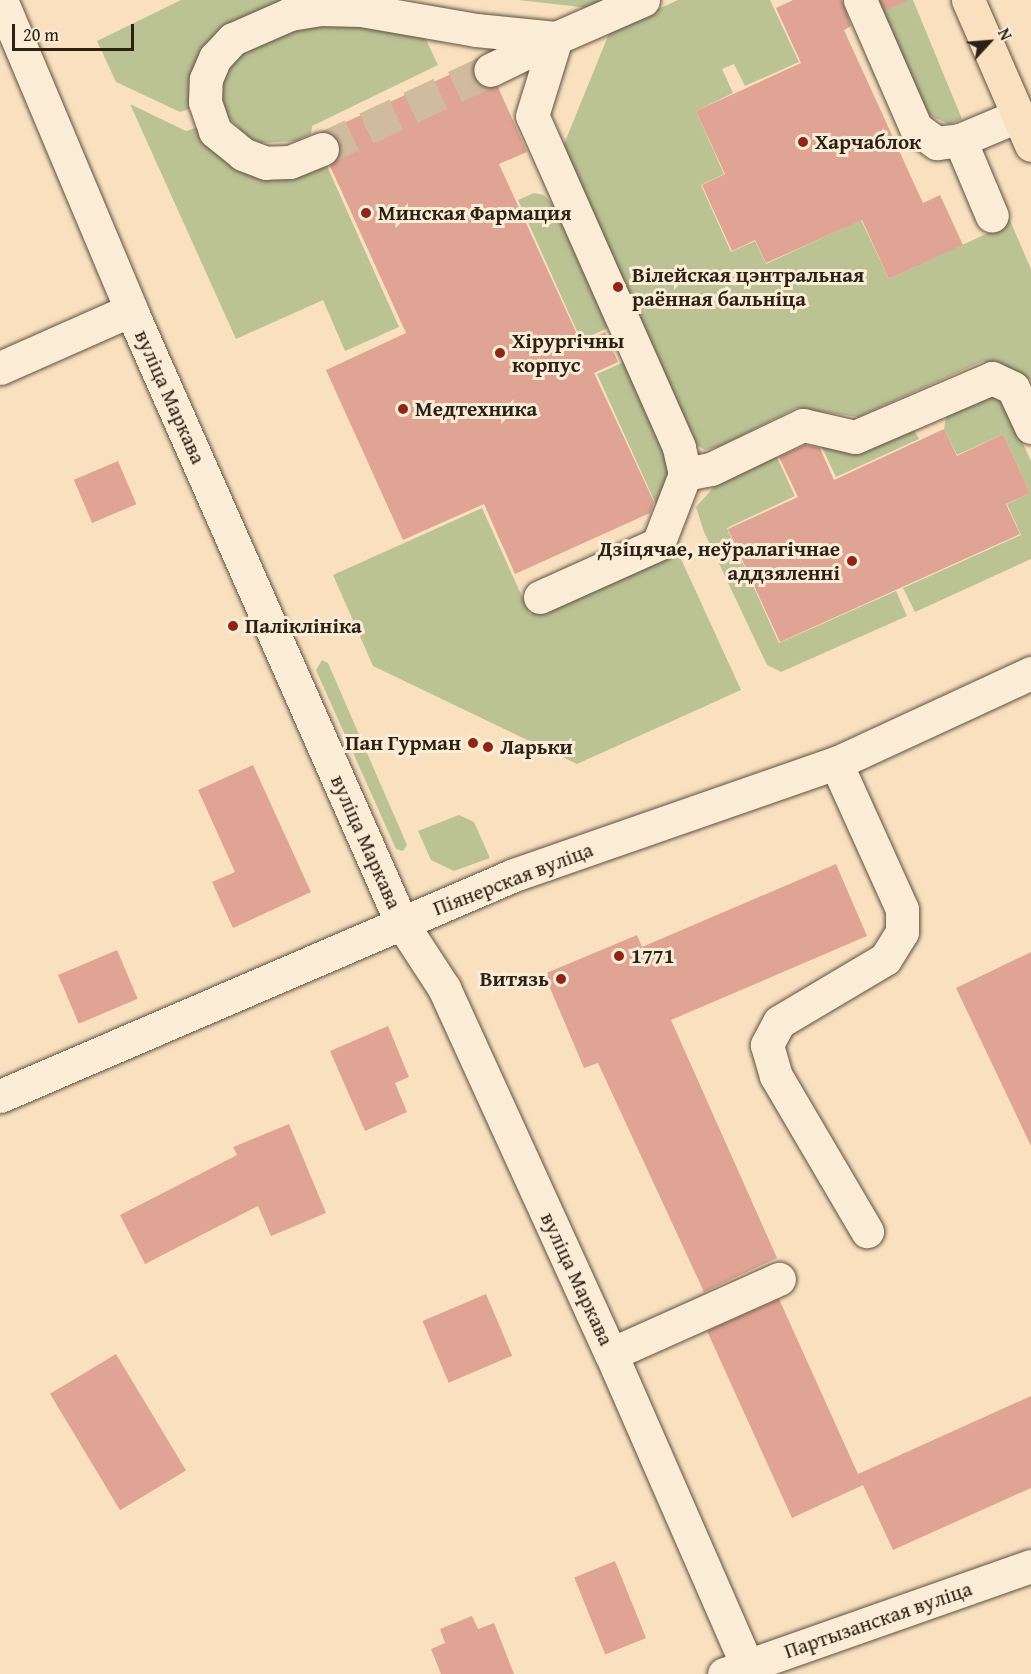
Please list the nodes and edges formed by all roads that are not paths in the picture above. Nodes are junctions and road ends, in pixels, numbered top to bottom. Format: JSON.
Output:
{"nodes":[{"id":1,"x":1,"y":0,"type":"edge"},
{"id":2,"x":643,"y":0,"type":"edge"},
{"id":3,"x":860,"y":0,"type":"edge"},
{"id":4,"x":968,"y":0,"type":"edge"},
{"id":5,"x":556,"y":38,"type":"junction"},
{"id":6,"x":490,"y":69,"type":"tunnel mouth"},
{"id":7,"x":1017,"y":116,"type":"junction"},
{"id":8,"x":960,"y":140,"type":"junction"},
{"id":9,"x":1031,"y":145,"type":"edge"},
{"id":10,"x":322,"y":148,"type":"tunnel mouth"},
{"id":11,"x":992,"y":216,"type":"dead end"},
{"id":12,"x":131,"y":310,"type":"junction"},
{"id":13,"x":0,"y":368,"type":"edge"},
{"id":14,"x":1031,"y":427,"type":"edge"},
{"id":15,"x":685,"y":474,"type":"junction"},
{"id":16,"x":540,"y":597,"type":"dead end"},
{"id":17,"x":1031,"y":673,"type":"edge"},
{"id":18,"x":836,"y":763,"type":"junction"},
{"id":19,"x":401,"y":922,"type":"junction"},
{"id":20,"x":0,"y":1096,"type":"edge"},
{"id":21,"x":867,"y":1231,"type":"dead end"},
{"id":22,"x":779,"y":1279,"type":"dead end"},
{"id":23,"x":611,"y":1354,"type":"junction"},
{"id":24,"x":1031,"y":1566,"type":"edge"},
{"id":25,"x":741,"y":1671,"type":"edge"}],
"edges":[{"from":1,"to":12,"type":"street","name":"вуліца Маркава"},
{"from":2,"to":5,"type":"street"},
{"from":3,"to":8,"type":"street"},
{"from":4,"to":7,"type":"main road"},
{"from":5,"to":6,"type":"street"},
{"from":5,"to":10,"type":"street"},
{"from":5,"to":15,"type":"street"},
{"from":7,"to":8,"type":"street"},
{"from":7,"to":9,"type":"main road"},
{"from":8,"to":11,"type":"street"},
{"from":12,"to":13,"type":"street"},
{"from":12,"to":19,"type":"street","name":"вуліца Маркава"},
{"from":14,"to":15,"type":"street"},
{"from":15,"to":16,"type":"street"},
{"from":17,"to":18,"type":"street","name":"Піянерская вуліца"},
{"from":18,"to":19,"type":"street","name":"Піянерская вуліца"},
{"from":18,"to":21,"type":"street"},
{"from":19,"to":20,"type":"street","name":"Піянерская вуліца"},
{"from":19,"to":23,"type":"street","name":"вуліца Маркава"},
{"from":22,"to":23,"type":"street"},
{"from":23,"to":25,"type":"street","name":"вуліца Маркава"},
{"from":24,"to":25,"type":"street","name":"Партызанская вуліца"}]}
